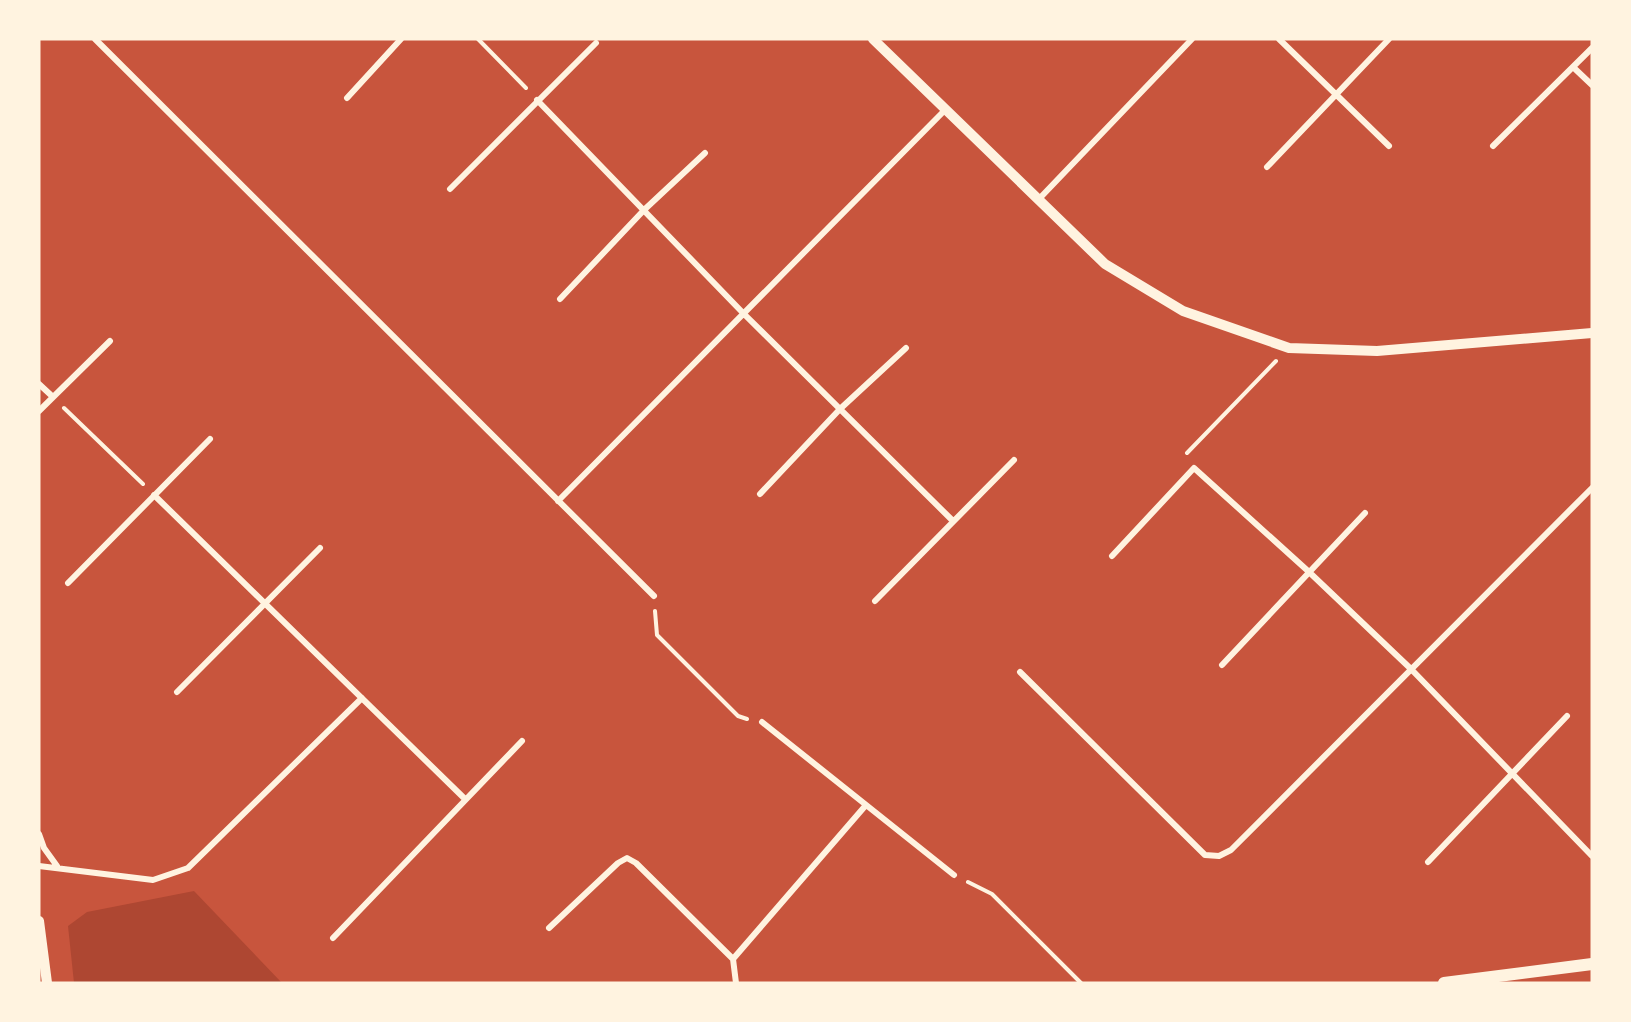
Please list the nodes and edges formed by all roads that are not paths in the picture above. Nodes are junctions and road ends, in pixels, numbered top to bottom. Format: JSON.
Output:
{"nodes":[{"id":1,"x":95,"y":39,"type":"edge"},
{"id":2,"x":401,"y":39,"type":"edge"},
{"id":3,"x":873,"y":39,"type":"edge"},
{"id":4,"x":1192,"y":39,"type":"edge"},
{"id":5,"x":1279,"y":39,"type":"edge"},
{"id":6,"x":1389,"y":39,"type":"edge"},
{"id":7,"x":596,"y":43,"type":"dead end"},
{"id":8,"x":1592,"y":48,"type":"edge"},
{"id":9,"x":1573,"y":67,"type":"junction"},
{"id":10,"x":1592,"y":85,"type":"edge"},
{"id":11,"x":1336,"y":94,"type":"junction"},
{"id":12,"x":347,"y":98,"type":"dead end"},
{"id":13,"x":537,"y":100,"type":"junction"},
{"id":14,"x":946,"y":109,"type":"junction"},
{"id":15,"x":1389,"y":146,"type":"dead end"},
{"id":16,"x":1493,"y":146,"type":"dead end"},
{"id":17,"x":705,"y":153,"type":"dead end"},
{"id":18,"x":1266,"y":167,"type":"dead end"},
{"id":19,"x":450,"y":189,"type":"dead end"},
{"id":20,"x":1039,"y":199,"type":"junction"},
{"id":21,"x":644,"y":210,"type":"junction"},
{"id":22,"x":560,"y":299,"type":"dead end"},
{"id":23,"x":744,"y":314,"type":"junction"},
{"id":24,"x":1592,"y":333,"type":"edge"},
{"id":25,"x":110,"y":341,"type":"dead end"},
{"id":26,"x":906,"y":348,"type":"dead end"},
{"id":27,"x":39,"y":384,"type":"edge"},
{"id":28,"x":53,"y":397,"type":"junction"},
{"id":29,"x":840,"y":409,"type":"junction"},
{"id":30,"x":39,"y":411,"type":"edge"},
{"id":31,"x":210,"y":439,"type":"dead end"},
{"id":32,"x":1014,"y":460,"type":"dead end"},
{"id":33,"x":1592,"y":488,"type":"edge"},
{"id":34,"x":760,"y":494,"type":"dead end"},
{"id":35,"x":154,"y":495,"type":"junction"},
{"id":36,"x":558,"y":501,"type":"junction"},
{"id":37,"x":1365,"y":513,"type":"dead end"},
{"id":38,"x":952,"y":520,"type":"junction"},
{"id":39,"x":320,"y":548,"type":"dead end"},
{"id":40,"x":1112,"y":556,"type":"dead end"},
{"id":41,"x":1308,"y":571,"type":"junction"},
{"id":42,"x":68,"y":583,"type":"dead end"},
{"id":43,"x":654,"y":597,"type":"road end"},
{"id":44,"x":875,"y":601,"type":"dead end"},
{"id":45,"x":265,"y":603,"type":"junction"},
{"id":46,"x":1222,"y":665,"type":"dead end"},
{"id":47,"x":1410,"y":669,"type":"junction"},
{"id":48,"x":1020,"y":672,"type":"dead end"},
{"id":49,"x":177,"y":692,"type":"dead end"},
{"id":50,"x":362,"y":698,"type":"junction"},
{"id":51,"x":1567,"y":716,"type":"dead end"},
{"id":52,"x":762,"y":722,"type":"road end"},
{"id":53,"x":522,"y":741,"type":"dead end"},
{"id":54,"x":1511,"y":774,"type":"junction"},
{"id":55,"x":465,"y":799,"type":"junction"},
{"id":56,"x":866,"y":805,"type":"junction"},
{"id":57,"x":39,"y":834,"type":"edge"},
{"id":58,"x":1592,"y":856,"type":"edge"},
{"id":59,"x":1428,"y":862,"type":"dead end"},
{"id":60,"x":39,"y":866,"type":"edge"},
{"id":61,"x":57,"y":866,"type":"junction"},
{"id":62,"x":954,"y":875,"type":"road end"},
{"id":63,"x":39,"y":921,"type":"edge"},
{"id":64,"x":549,"y":928,"type":"dead end"},
{"id":65,"x":333,"y":938,"type":"dead end"},
{"id":66,"x":733,"y":959,"type":"junction"},
{"id":67,"x":1592,"y":964,"type":"edge"},
{"id":68,"x":47,"y":983,"type":"edge"},
{"id":69,"x":736,"y":983,"type":"edge"},
{"id":70,"x":1444,"y":983,"type":"edge"}],
"edges":[{"from":1,"to":36,"type":"street"},
{"from":2,"to":12,"type":"street"},
{"from":3,"to":14,"type":"street"},
{"from":4,"to":20,"type":"street"},
{"from":5,"to":11,"type":"street"},
{"from":6,"to":11,"type":"street"},
{"from":7,"to":13,"type":"street"},
{"from":8,"to":9,"type":"street"},
{"from":9,"to":10,"type":"street"},
{"from":9,"to":16,"type":"street"},
{"from":11,"to":15,"type":"street"},
{"from":11,"to":18,"type":"street"},
{"from":13,"to":19,"type":"street"},
{"from":13,"to":21,"type":"street"},
{"from":14,"to":20,"type":"street"},
{"from":14,"to":23,"type":"street"},
{"from":17,"to":21,"type":"street"},
{"from":20,"to":24,"type":"street"},
{"from":21,"to":22,"type":"street"},
{"from":21,"to":23,"type":"street"},
{"from":23,"to":29,"type":"street"},
{"from":23,"to":36,"type":"street"},
{"from":25,"to":28,"type":"street"},
{"from":26,"to":29,"type":"street"},
{"from":27,"to":28,"type":"street"},
{"from":28,"to":30,"type":"street"},
{"from":29,"to":34,"type":"street"},
{"from":29,"to":38,"type":"street"},
{"from":31,"to":35,"type":"street"},
{"from":32,"to":38,"type":"street"},
{"from":33,"to":47,"type":"street"},
{"from":35,"to":42,"type":"street"},
{"from":35,"to":45,"type":"street"},
{"from":36,"to":43,"type":"street"},
{"from":37,"to":41,"type":"street"},
{"from":38,"to":44,"type":"street"},
{"from":39,"to":45,"type":"street"},
{"from":40,"to":41,"type":"street"},
{"from":41,"to":46,"type":"street"},
{"from":41,"to":47,"type":"street"},
{"from":45,"to":49,"type":"street"},
{"from":45,"to":50,"type":"street"},
{"from":47,"to":48,"type":"street"},
{"from":47,"to":54,"type":"street"},
{"from":50,"to":55,"type":"street"},
{"from":50,"to":61,"type":"street"},
{"from":51,"to":54,"type":"street"},
{"from":52,"to":56,"type":"street"},
{"from":53,"to":55,"type":"street"},
{"from":54,"to":58,"type":"street"},
{"from":54,"to":59,"type":"street"},
{"from":55,"to":65,"type":"street"},
{"from":56,"to":62,"type":"street"},
{"from":56,"to":66,"type":"street"},
{"from":57,"to":61,"type":"street"},
{"from":60,"to":61,"type":"street"},
{"from":63,"to":68,"type":"street"},
{"from":64,"to":66,"type":"street"},
{"from":66,"to":69,"type":"street"},
{"from":67,"to":70,"type":"main road"}]}
